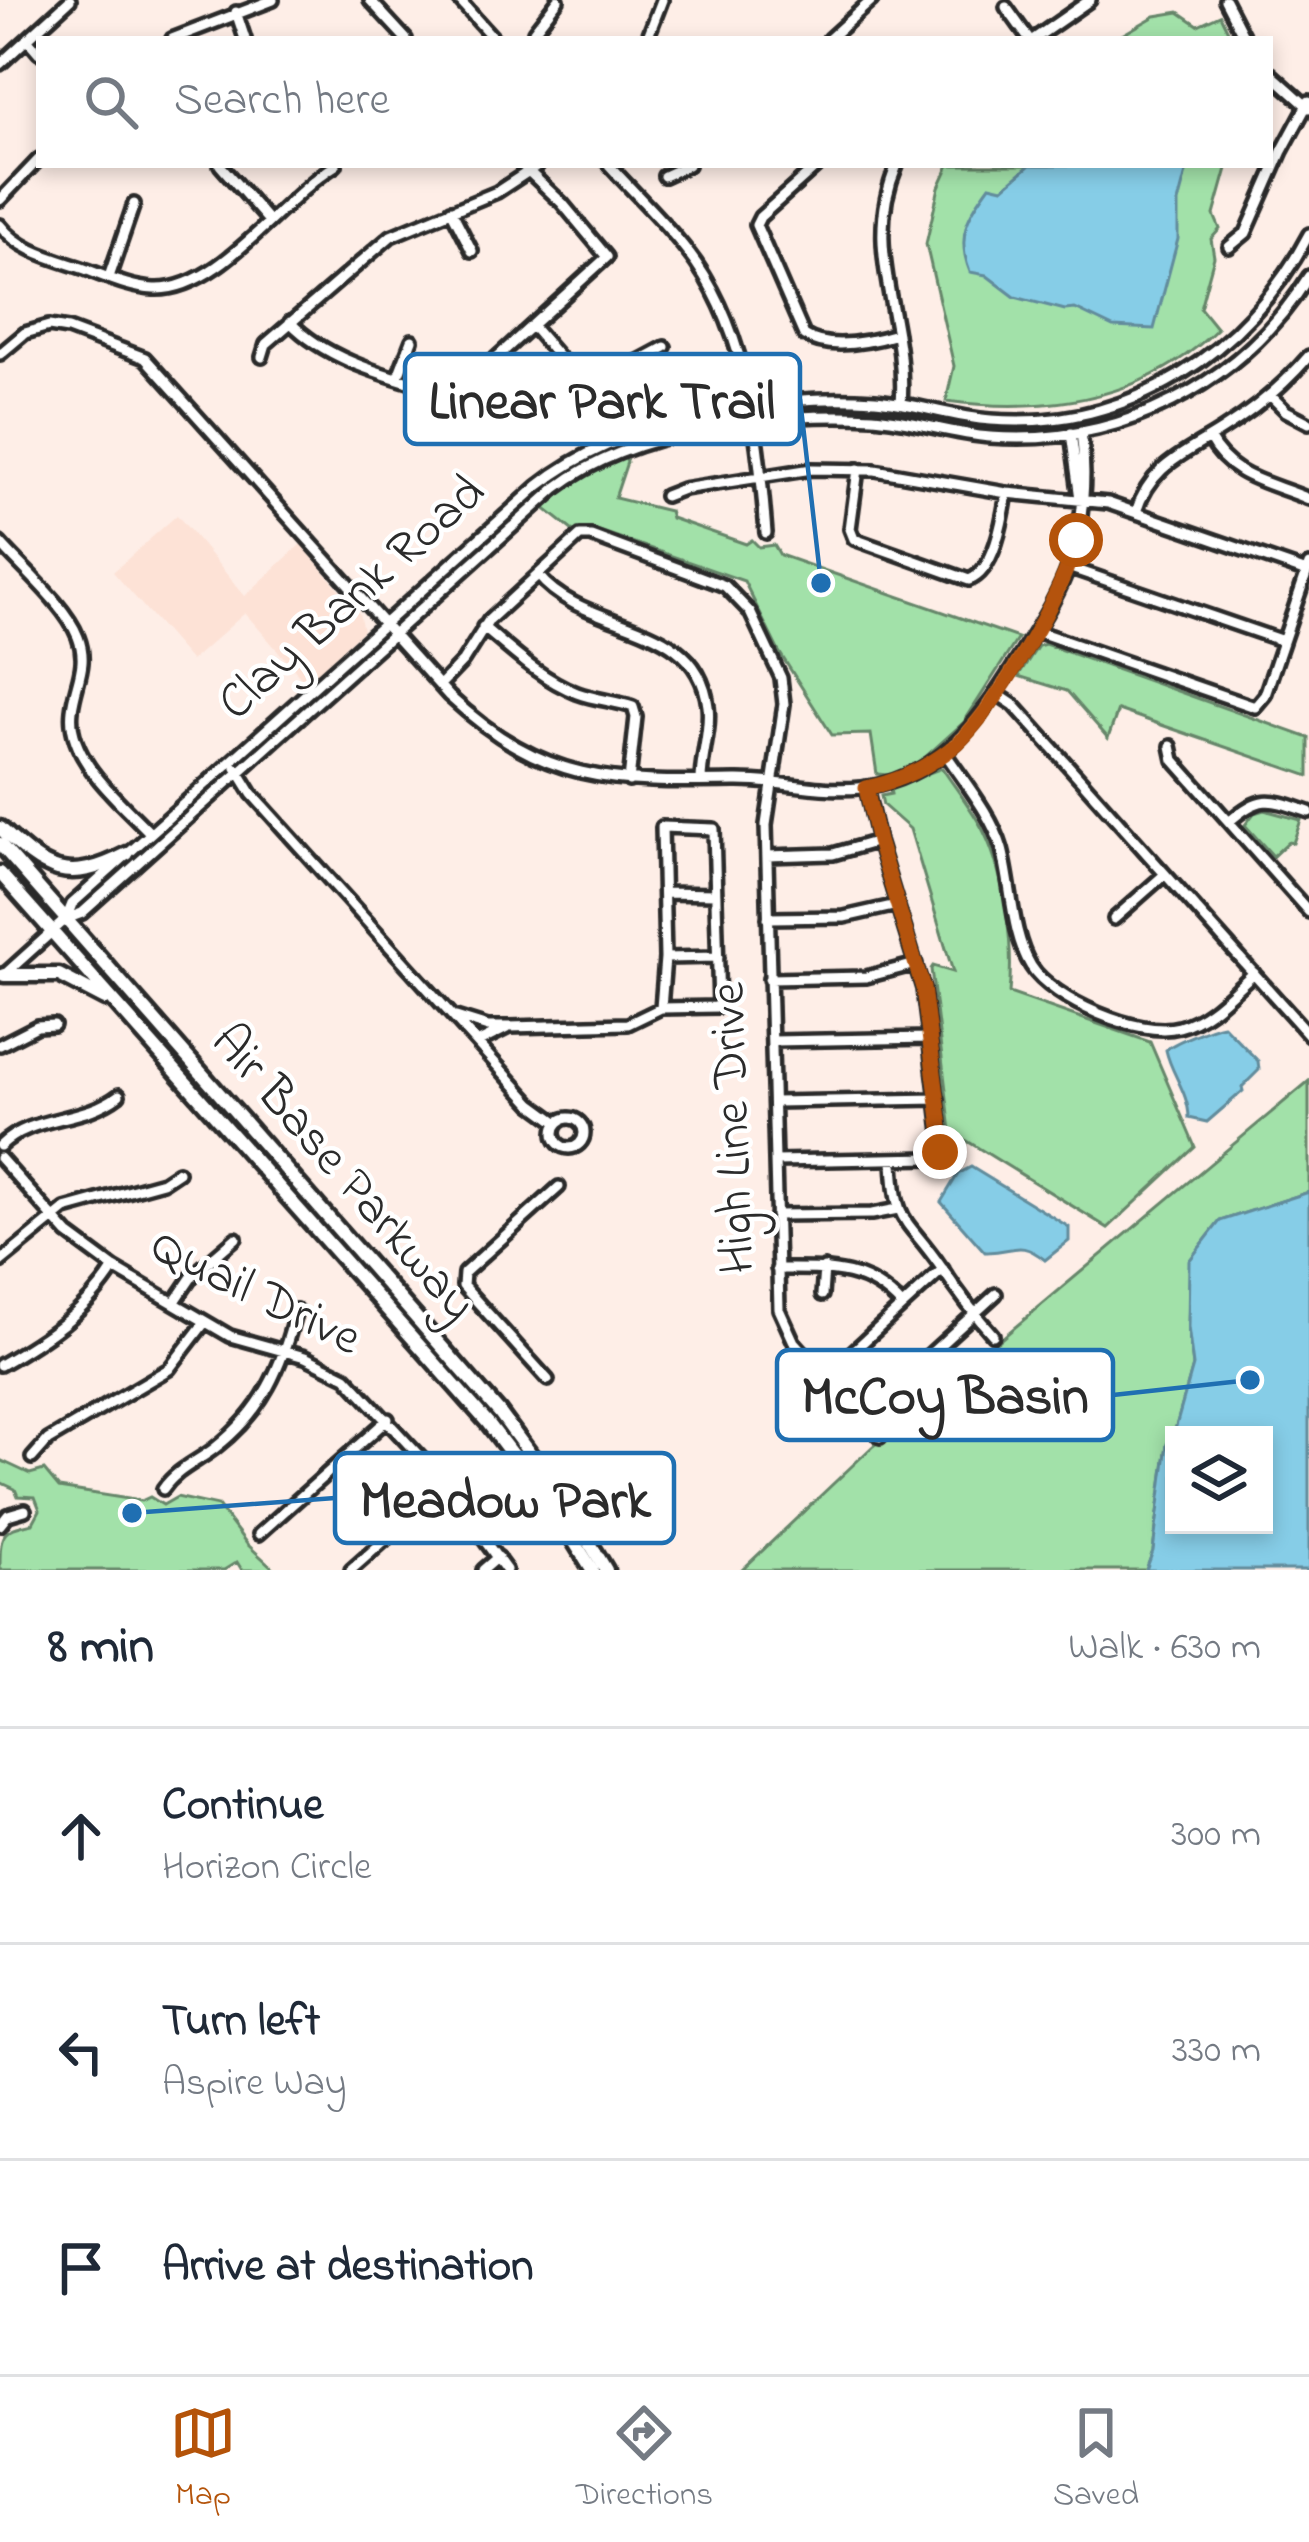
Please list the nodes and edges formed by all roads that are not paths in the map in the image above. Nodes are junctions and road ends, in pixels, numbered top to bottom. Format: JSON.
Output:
{"nodes":[{"id":1,"x":70,"y":0,"type":"edge"},
{"id":2,"x":273,"y":0,"type":"edge"},
{"id":3,"x":370,"y":0,"type":"edge"},
{"id":4,"x":459,"y":0,"type":"edge"},
{"id":5,"x":558,"y":0,"type":"edge"},
{"id":6,"x":662,"y":0,"type":"edge"},
{"id":7,"x":872,"y":0,"type":"edge"},
{"id":8,"x":1090,"y":0,"type":"edge"},
{"id":9,"x":1225,"y":0,"type":"edge"},
{"id":10,"x":1006,"y":7,"type":"dead end"},
{"id":11,"x":236,"y":12,"type":"junction"},
{"id":12,"x":534,"y":31,"type":"dead end"},
{"id":13,"x":179,"y":36,"type":"edge"},
{"id":14,"x":244,"y":36,"type":"edge"},
{"id":15,"x":403,"y":36,"type":"edge"},
{"id":16,"x":491,"y":36,"type":"edge"},
{"id":17,"x":648,"y":36,"type":"edge"},
{"id":18,"x":832,"y":36,"type":"edge"},
{"id":19,"x":1030,"y":36,"type":"edge"},
{"id":20,"x":1036,"y":36,"type":"edge"},
{"id":21,"x":1243,"y":36,"type":"edge"},
{"id":22,"x":27,"y":39,"type":"junction"},
{"id":23,"x":36,"y":50,"type":"edge"},
{"id":24,"x":0,"y":64,"type":"edge"},
{"id":25,"x":1273,"y":76,"type":"edge"},
{"id":26,"x":1308,"y":105,"type":"edge"},
{"id":27,"x":36,"y":162,"type":"edge"},
{"id":28,"x":223,"y":168,"type":"edge"},
{"id":29,"x":332,"y":168,"type":"edge"},
{"id":30,"x":524,"y":168,"type":"edge"},
{"id":31,"x":526,"y":168,"type":"edge"},
{"id":32,"x":612,"y":168,"type":"edge"},
{"id":33,"x":681,"y":168,"type":"edge"},
{"id":34,"x":815,"y":168,"type":"edge"},
{"id":35,"x":896,"y":168,"type":"edge"},
{"id":36,"x":664,"y":176,"type":"dead end"},
{"id":37,"x":0,"y":200,"type":"edge"},
{"id":38,"x":134,"y":204,"type":"dead end"},
{"id":39,"x":451,"y":210,"type":"junction"},
{"id":40,"x":268,"y":220,"type":"junction"},
{"id":41,"x":0,"y":225,"type":"edge"},
{"id":42,"x":1309,"y":234,"type":"edge"},
{"id":43,"x":1229,"y":247,"type":"dead end"},
{"id":44,"x":472,"y":251,"type":"dead end"},
{"id":45,"x":1309,"y":276,"type":"edge"},
{"id":46,"x":109,"y":277,"type":"junction"},
{"id":47,"x":290,"y":322,"type":"junction"},
{"id":48,"x":532,"y":326,"type":"junction"},
{"id":49,"x":897,"y":334,"type":"junction"},
{"id":50,"x":412,"y":340,"type":"dead end"},
{"id":51,"x":665,"y":346,"type":"dead end"},
{"id":52,"x":0,"y":354,"type":"edge"},
{"id":53,"x":1309,"y":356,"type":"edge"},
{"id":54,"x":262,"y":357,"type":"dead end"},
{"id":55,"x":485,"y":368,"type":"junction"},
{"id":56,"x":398,"y":376,"type":"junction"},
{"id":57,"x":585,"y":389,"type":"junction"},
{"id":58,"x":1270,"y":395,"type":"junction"},
{"id":59,"x":901,"y":403,"type":"junction"},
{"id":60,"x":749,"y":408,"type":"junction"},
{"id":61,"x":527,"y":415,"type":"dead end"},
{"id":62,"x":1309,"y":423,"type":"edge"},
{"id":63,"x":752,"y":424,"type":"junction"},
{"id":64,"x":1076,"y":432,"type":"junction"},
{"id":65,"x":1209,"y":438,"type":"junction"},
{"id":66,"x":609,"y":441,"type":"junction"},
{"id":67,"x":858,"y":469,"type":"junction"},
{"id":68,"x":759,"y":476,"type":"junction"},
{"id":69,"x":1007,"y":493,"type":"junction"},
{"id":70,"x":665,"y":496,"type":"dead end"},
{"id":71,"x":1309,"y":499,"type":"edge"},
{"id":72,"x":1080,"y":500,"type":"junction"},
{"id":73,"x":1136,"y":512,"type":"junction"},
{"id":74,"x":766,"y":533,"type":"dead end"},
{"id":75,"x":0,"y":543,"type":"edge"},
{"id":76,"x":1068,"y":567,"type":"junction"},
{"id":77,"x":1308,"y":569,"type":"edge"},
{"id":78,"x":538,"y":575,"type":"junction"},
{"id":79,"x":384,"y":623,"type":"junction"},
{"id":80,"x":483,"y":627,"type":"junction"},
{"id":81,"x":1036,"y":631,"type":"junction"},
{"id":82,"x":394,"y":634,"type":"junction"},
{"id":83,"x":1283,"y":641,"type":"junction"},
{"id":84,"x":440,"y":685,"type":"junction"},
{"id":85,"x":996,"y":693,"type":"junction"},
{"id":86,"x":1171,"y":746,"type":"dead end"},
{"id":87,"x":945,"y":753,"type":"junction"},
{"id":88,"x":231,"y":761,"type":"junction"},
{"id":89,"x":238,"y":773,"type":"junction"},
{"id":90,"x":629,"y":781,"type":"junction"},
{"id":91,"x":701,"y":781,"type":"junction"},
{"id":92,"x":771,"y":781,"type":"junction"},
{"id":93,"x":866,"y":788,"type":"junction"},
{"id":94,"x":1309,"y":812,"type":"edge"},
{"id":95,"x":1229,"y":822,"type":"junction"},
{"id":96,"x":0,"y":828,"type":"edge"},
{"id":97,"x":150,"y":833,"type":"junction"},
{"id":98,"x":878,"y":841,"type":"junction"},
{"id":99,"x":0,"y":844,"type":"edge"},
{"id":100,"x":127,"y":854,"type":"junction"},
{"id":101,"x":767,"y":856,"type":"junction"},
{"id":102,"x":0,"y":873,"type":"edge"},
{"id":103,"x":1166,"y":874,"type":"junction"},
{"id":104,"x":664,"y":893,"type":"junction"},
{"id":105,"x":716,"y":894,"type":"junction"},
{"id":106,"x":897,"y":905,"type":"junction"},
{"id":107,"x":1309,"y":912,"type":"edge"},
{"id":108,"x":768,"y":917,"type":"junction"},
{"id":109,"x":66,"y":919,"type":"junction"},
{"id":110,"x":1114,"y":919,"type":"dead end"},
{"id":111,"x":52,"y":932,"type":"junction"},
{"id":112,"x":718,"y":957,"type":"junction"},
{"id":113,"x":665,"y":958,"type":"junction"},
{"id":114,"x":916,"y":964,"type":"junction"},
{"id":115,"x":1254,"y":973,"type":"junction"},
{"id":116,"x":2,"y":976,"type":"edge"},
{"id":117,"x":769,"y":980,"type":"junction"},
{"id":118,"x":121,"y":1008,"type":"junction"},
{"id":119,"x":661,"y":1009,"type":"junction"},
{"id":120,"x":453,"y":1017,"type":"junction"},
{"id":121,"x":54,"y":1024,"type":"dead end"},
{"id":122,"x":509,"y":1027,"type":"junction"},
{"id":123,"x":1309,"y":1035,"type":"edge"},
{"id":124,"x":930,"y":1038,"type":"junction"},
{"id":125,"x":773,"y":1041,"type":"junction"},
{"id":126,"x":477,"y":1043,"type":"junction"},
{"id":127,"x":0,"y":1045,"type":"edge"},
{"id":128,"x":118,"y":1096,"type":"dead end"},
{"id":129,"x":938,"y":1100,"type":"junction"},
{"id":130,"x":775,"y":1102,"type":"junction"},
{"id":131,"x":558,"y":1123,"type":"dead end"},
{"id":132,"x":0,"y":1145,"type":"edge"},
{"id":133,"x":0,"y":1158,"type":"edge"},
{"id":134,"x":893,"y":1159,"type":"junction"},
{"id":135,"x":776,"y":1161,"type":"junction"},
{"id":136,"x":178,"y":1172,"type":"dead end"},
{"id":137,"x":559,"y":1186,"type":"dead end"},
{"id":138,"x":898,"y":1209,"type":"junction"},
{"id":139,"x":776,"y":1215,"type":"junction"},
{"id":140,"x":53,"y":1216,"type":"junction"},
{"id":141,"x":236,"y":1238,"type":"dead end"},
{"id":142,"x":0,"y":1262,"type":"edge"},
{"id":143,"x":114,"y":1268,"type":"junction"},
{"id":144,"x":824,"y":1268,"type":"junction"},
{"id":145,"x":777,"y":1269,"type":"junction"},
{"id":146,"x":943,"y":1269,"type":"junction"},
{"id":147,"x":822,"y":1294,"type":"dead end"},
{"id":148,"x":996,"y":1294,"type":"dead end"},
{"id":149,"x":174,"y":1303,"type":"junction"},
{"id":150,"x":902,"y":1306,"type":"junction"},
{"id":151,"x":296,"y":1310,"type":"dead end"},
{"id":152,"x":974,"y":1313,"type":"junction"},
{"id":153,"x":206,"y":1322,"type":"junction"},
{"id":154,"x":993,"y":1335,"type":"dead end"},
{"id":155,"x":286,"y":1352,"type":"junction"},
{"id":156,"x":0,"y":1365,"type":"edge"},
{"id":157,"x":824,"y":1377,"type":"junction"},
{"id":158,"x":548,"y":1380,"type":"dead end"},
{"id":159,"x":861,"y":1417,"type":"junction"},
{"id":160,"x":388,"y":1420,"type":"junction"},
{"id":161,"x":880,"y":1437,"type":"dead end"},
{"id":162,"x":32,"y":1458,"type":"dead end"},
{"id":163,"x":446,"y":1486,"type":"junction"},
{"id":164,"x":163,"y":1489,"type":"dead end"},
{"id":165,"x":25,"y":1510,"type":"dead end"},
{"id":166,"x":0,"y":1526,"type":"edge"},
{"id":167,"x":259,"y":1534,"type":"dead end"},
{"id":168,"x":498,"y":1557,"type":"junction"},
{"id":169,"x":351,"y":1570,"type":"edge"},
{"id":170,"x":483,"y":1570,"type":"edge"},
{"id":171,"x":506,"y":1570,"type":"edge"},
{"id":172,"x":592,"y":1570,"type":"edge"},
{"id":173,"x":606,"y":1570,"type":"edge"}],
"edges":[{"from":1,"to":22,"type":"street"},
{"from":2,"to":11,"type":"street"},
{"from":3,"to":15,"type":"street"},
{"from":4,"to":16,"type":"street"},
{"from":5,"to":12,"type":"street"},
{"from":6,"to":17,"type":"street"},
{"from":7,"to":18,"type":"street"},
{"from":8,"to":20,"type":"street"},
{"from":9,"to":21,"type":"street"},
{"from":10,"to":19,"type":"street"},
{"from":11,"to":13,"type":"street"},
{"from":11,"to":14,"type":"street"},
{"from":22,"to":23,"type":"street"},
{"from":22,"to":24,"type":"street"},
{"from":25,"to":26,"type":"street"},
{"from":26,"to":43,"type":"street"},
{"from":27,"to":37,"type":"street"},
{"from":28,"to":40,"type":"street"},
{"from":29,"to":40,"type":"street"},
{"from":30,"to":39,"type":"street"},
{"from":31,"to":48,"type":"street"},
{"from":32,"to":60,"type":"street"},
{"from":33,"to":36,"type":"street"},
{"from":34,"to":49,"type":"street"},
{"from":35,"to":49,"type":"street"},
{"from":38,"to":46,"type":"street"},
{"from":39,"to":44,"type":"street"},
{"from":39,"to":47,"type":"street"},
{"from":40,"to":46,"type":"street"},
{"from":41,"to":46,"type":"street"},
{"from":42,"to":59,"type":"street","name":"Clay Bank Road"},
{"from":45,"to":64,"type":"street","name":"Clay Bank Road"},
{"from":47,"to":54,"type":"street"},
{"from":47,"to":56,"type":"street"},
{"from":48,"to":55,"type":"street"},
{"from":48,"to":57,"type":"street"},
{"from":49,"to":59,"type":"street"},
{"from":50,"to":56,"type":"street"},
{"from":51,"to":57,"type":"street"},
{"from":52,"to":79,"type":"street"},
{"from":53,"to":58,"type":"street"},
{"from":55,"to":56,"type":"street"},
{"from":55,"to":61,"type":"street"},
{"from":57,"to":66,"type":"street"},
{"from":58,"to":62,"type":"street"},
{"from":58,"to":65,"type":"street"},
{"from":59,"to":60,"type":"street","name":"Clay Bank Road"},
{"from":60,"to":63,"type":"street"},
{"from":60,"to":66,"type":"street","name":"Clay Bank Road"},
{"from":63,"to":64,"type":"street","name":"Clay Bank Road"},
{"from":63,"to":68,"type":"street"},
{"from":63,"to":82,"type":"street","name":"Clay Bank Road"},
{"from":64,"to":72,"type":"street"},
{"from":65,"to":71,"type":"street"},
{"from":65,"to":73,"type":"street"},
{"from":66,"to":79,"type":"street","name":"Clay Bank Road"},
{"from":67,"to":68,"type":"street"},
{"from":67,"to":69,"type":"street"},
{"from":67,"to":69,"type":"street"},
{"from":68,"to":70,"type":"street"},
{"from":68,"to":74,"type":"street"},
{"from":69,"to":72,"type":"street"},
{"from":72,"to":73,"type":"street"},
{"from":72,"to":76,"type":"street"},
{"from":73,"to":77,"type":"street"},
{"from":75,"to":97,"type":"street"},
{"from":76,"to":81,"type":"street"},
{"from":76,"to":83,"type":"street"},
{"from":77,"to":83,"type":"street"},
{"from":78,"to":80,"type":"street"},
{"from":78,"to":91,"type":"street"},
{"from":78,"to":92,"type":"street","name":"High Line Drive"},
{"from":79,"to":82,"type":"street"},
{"from":79,"to":88,"type":"street","name":"Clay Bank Road"},
{"from":80,"to":84,"type":"street"},
{"from":80,"to":90,"type":"street"},
{"from":81,"to":83,"type":"street"},
{"from":81,"to":85,"type":"street"},
{"from":82,"to":84,"type":"street"},
{"from":82,"to":89,"type":"street","name":"Clay Bank Road"},
{"from":84,"to":90,"type":"street"},
{"from":85,"to":87,"type":"street"},
{"from":85,"to":103,"type":"street"},
{"from":86,"to":95,"type":"street"},
{"from":87,"to":93,"type":"street"},
{"from":87,"to":115,"type":"street"},
{"from":88,"to":89,"type":"street"},
{"from":88,"to":97,"type":"street","name":"Clay Bank Road"},
{"from":89,"to":109,"type":"street","name":"Clay Bank Road"},
{"from":89,"to":120,"type":"street"},
{"from":90,"to":91,"type":"street"},
{"from":91,"to":92,"type":"street"},
{"from":92,"to":93,"type":"street"},
{"from":92,"to":101,"type":"street","name":"High Line Drive"},
{"from":93,"to":98,"type":"street"},
{"from":94,"to":95,"type":"street"},
{"from":95,"to":107,"type":"street"},
{"from":96,"to":100,"type":"main road"},
{"from":97,"to":100,"type":"street","name":"Clay Bank Road"},
{"from":98,"to":101,"type":"street"},
{"from":98,"to":106,"type":"street"},
{"from":99,"to":109,"type":"main road","name":"Air Base Parkway"},
{"from":100,"to":109,"type":"street","name":"Clay Bank Road"},
{"from":101,"to":108,"type":"street","name":"High Line Drive"},
{"from":102,"to":111,"type":"main road","name":"Air Base Parkway"},
{"from":103,"to":110,"type":"street"},
{"from":103,"to":115,"type":"street"},
{"from":104,"to":105,"type":"street"},
{"from":104,"to":105,"type":"street"},
{"from":104,"to":113,"type":"street"},
{"from":105,"to":112,"type":"street"},
{"from":106,"to":108,"type":"street"},
{"from":106,"to":114,"type":"street"},
{"from":108,"to":117,"type":"street","name":"High Line Drive"},
{"from":109,"to":111,"type":"street","name":"Clay Bank Road"},
{"from":109,"to":173,"type":"main road","name":"Air Base Parkway"},
{"from":111,"to":116,"type":"street","name":"Clay Bank Road"},
{"from":111,"to":118,"type":"main road","name":"Air Base Parkway"},
{"from":112,"to":113,"type":"street"},
{"from":112,"to":119,"type":"street"},
{"from":113,"to":119,"type":"street"},
{"from":114,"to":117,"type":"street"},
{"from":114,"to":124,"type":"street"},
{"from":115,"to":123,"type":"street"},
{"from":116,"to":118,"type":"main road"},
{"from":117,"to":125,"type":"street","name":"High Line Drive"},
{"from":118,"to":172,"type":"main road","name":"Air Base Parkway"},
{"from":119,"to":122,"type":"street"},
{"from":120,"to":122,"type":"street"},
{"from":120,"to":126,"type":"street"},
{"from":121,"to":127,"type":"street"},
{"from":122,"to":126,"type":"street"},
{"from":124,"to":125,"type":"street"},
{"from":124,"to":129,"type":"street"},
{"from":125,"to":130,"type":"street","name":"High Line Drive"},
{"from":126,"to":131,"type":"street"},
{"from":128,"to":132,"type":"street"},
{"from":129,"to":130,"type":"street"},
{"from":129,"to":134,"type":"street"},
{"from":130,"to":135,"type":"street","name":"High Line Drive"},
{"from":133,"to":140,"type":"street","name":"Quail Drive"},
{"from":134,"to":135,"type":"street"},
{"from":134,"to":138,"type":"street"},
{"from":135,"to":139,"type":"street","name":"High Line Drive"},
{"from":136,"to":140,"type":"street"},
{"from":137,"to":158,"type":"street"},
{"from":138,"to":139,"type":"street"},
{"from":138,"to":146,"type":"street"},
{"from":139,"to":145,"type":"street","name":"High Line Drive"},
{"from":140,"to":142,"type":"street"},
{"from":140,"to":143,"type":"street","name":"Quail Drive"},
{"from":141,"to":149,"type":"street"},
{"from":143,"to":149,"type":"street","name":"Quail Drive"},
{"from":143,"to":156,"type":"street"},
{"from":144,"to":145,"type":"street"},
{"from":144,"to":147,"type":"street"},
{"from":144,"to":150,"type":"street"},
{"from":145,"to":157,"type":"street","name":"High Line Drive"},
{"from":146,"to":150,"type":"street"},
{"from":146,"to":152,"type":"street"},
{"from":148,"to":152,"type":"street"},
{"from":149,"to":153,"type":"street","name":"Quail Drive"},
{"from":150,"to":157,"type":"street"},
{"from":151,"to":155,"type":"street"},
{"from":152,"to":154,"type":"street"},
{"from":152,"to":159,"type":"street"},
{"from":153,"to":155,"type":"street","name":"Quail Drive"},
{"from":153,"to":162,"type":"street"},
{"from":155,"to":160,"type":"street","name":"Quail Drive"},
{"from":155,"to":164,"type":"street"},
{"from":157,"to":159,"type":"street","name":"High Line Drive"},
{"from":159,"to":161,"type":"street","name":"High Line Drive"},
{"from":160,"to":163,"type":"street","name":"Quail Drive"},
{"from":160,"to":167,"type":"street"},
{"from":163,"to":168,"type":"street","name":"Quail Drive"},
{"from":163,"to":169,"type":"street"},
{"from":165,"to":166,"type":"street"},
{"from":168,"to":170,"type":"street"},
{"from":168,"to":171,"type":"street","name":"Quail Drive"}]}
